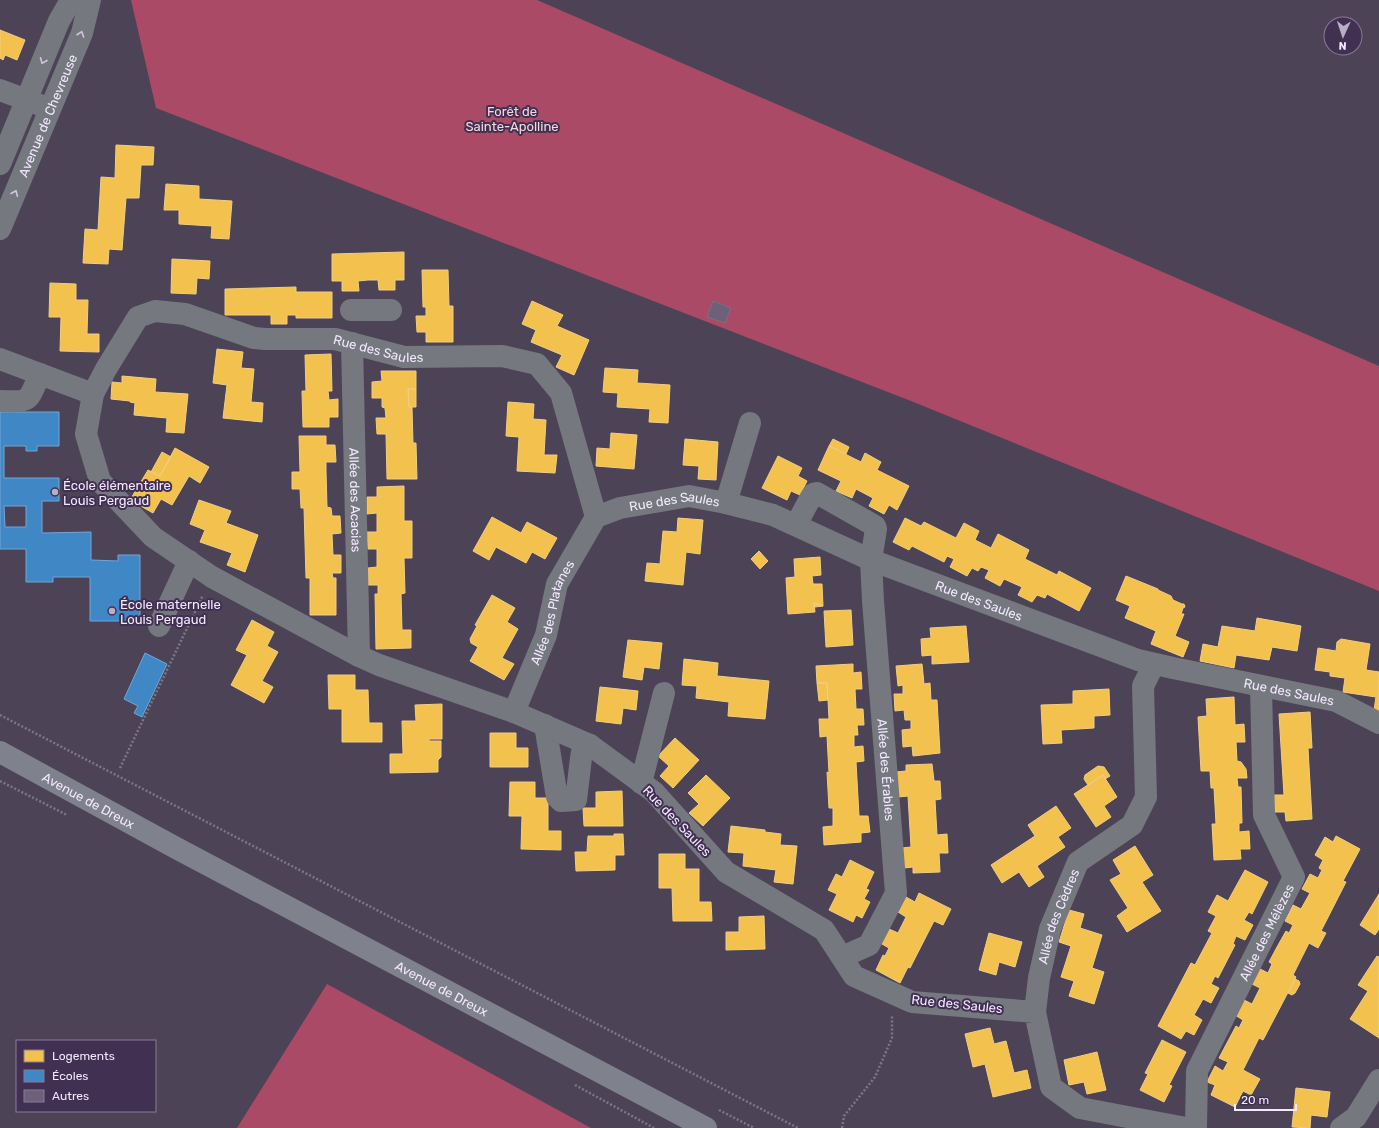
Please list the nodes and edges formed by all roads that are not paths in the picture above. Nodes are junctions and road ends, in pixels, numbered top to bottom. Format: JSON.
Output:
{"nodes":[{"id":1,"x":71,"y":0,"type":"edge"},
{"id":2,"x":90,"y":0,"type":"edge"},
{"id":3,"x":0,"y":90,"type":"edge"},
{"id":4,"x":26,"y":101,"type":"junction"},
{"id":5,"x":51,"y":109,"type":"junction"},
{"id":6,"x":0,"y":164,"type":"edge"},
{"id":7,"x":0,"y":229,"type":"edge"},
{"id":8,"x":351,"y":310,"type":"dead end"},
{"id":9,"x":391,"y":310,"type":"dead end"},
{"id":10,"x":352,"y":343,"type":"junction"},
{"id":11,"x":0,"y":359,"type":"edge"},
{"id":12,"x":40,"y":374,"type":"junction"},
{"id":13,"x":93,"y":394,"type":"junction"},
{"id":14,"x":0,"y":402,"type":"edge"},
{"id":15,"x":750,"y":423,"type":"dead end"},
{"id":16,"x":726,"y":503,"type":"junction"},
{"id":17,"x":596,"y":517,"type":"junction"},
{"id":18,"x":796,"y":525,"type":"junction"},
{"id":19,"x":871,"y":560,"type":"junction"},
{"id":20,"x":189,"y":561,"type":"junction"},
{"id":21,"x":159,"y":626,"type":"dead end"},
{"id":22,"x":359,"y":656,"type":"junction"},
{"id":23,"x":1154,"y":664,"type":"junction"},
{"id":24,"x":1261,"y":687,"type":"junction"},
{"id":25,"x":664,"y":693,"type":"dead end"},
{"id":26,"x":514,"y":712,"type":"junction"},
{"id":27,"x":1379,"y":723,"type":"edge"},
{"id":28,"x":545,"y":725,"type":"junction"},
{"id":29,"x":590,"y":745,"type":"junction"},
{"id":30,"x":0,"y":752,"type":"edge"},
{"id":31,"x":0,"y":764,"type":"edge"},
{"id":32,"x":641,"y":783,"type":"junction"},
{"id":33,"x":178,"y":849,"type":"junction"},
{"id":34,"x":842,"y":957,"type":"junction"},
{"id":35,"x":1035,"y":1012,"type":"junction"},
{"id":36,"x":1379,"y":1080,"type":"edge"},
{"id":37,"x":706,"y":1128,"type":"edge"},
{"id":38,"x":1186,"y":1128,"type":"edge"},
{"id":39,"x":1196,"y":1128,"type":"edge"},
{"id":40,"x":1341,"y":1128,"type":"edge"}],
"edges":[{"from":1,"to":4,"type":"street","name":"Avenue de Chevreuse","one_way":true},
{"from":5,"to":2,"type":"street","name":"Avenue de Chevreuse","one_way":true},
{"from":3,"to":4,"type":"street"},
{"from":4,"to":5,"type":"street"},
{"from":4,"to":6,"type":"street","name":"Avenue de Chevreuse"},
{"from":7,"to":5,"type":"street","name":"Avenue de Chevreuse","one_way":true},
{"from":8,"to":9,"type":"street"},
{"from":10,"to":13,"type":"street","name":"Rue des Saules"},
{"from":10,"to":17,"type":"street","name":"Rue des Saules"},
{"from":10,"to":22,"type":"street","name":"Allée des Acacias"},
{"from":11,"to":12,"type":"street"},
{"from":12,"to":13,"type":"street"},
{"from":12,"to":14,"type":"street"},
{"from":13,"to":20,"type":"street","name":"Rue des Saules"},
{"from":15,"to":16,"type":"street"},
{"from":16,"to":17,"type":"street","name":"Rue des Saules"},
{"from":16,"to":18,"type":"street","name":"Rue des Saules"},
{"from":17,"to":26,"type":"street","name":"Allée des Platanes"},
{"from":18,"to":19,"type":"street","name":"Rue des Saules"},
{"from":18,"to":19,"type":"street","name":"Allée des Érables"},
{"from":19,"to":23,"type":"street","name":"Rue des Saules"},
{"from":19,"to":34,"type":"street","name":"Allée des Érables"},
{"from":20,"to":21,"type":"street"},
{"from":20,"to":22,"type":"street","name":"Rue des Saules"},
{"from":22,"to":26,"type":"street","name":"Rue des Saules"},
{"from":23,"to":24,"type":"street","name":"Rue des Saules"},
{"from":23,"to":35,"type":"street","name":"Allée des Cèdres"},
{"from":24,"to":27,"type":"street","name":"Rue des Saules"},
{"from":24,"to":39,"type":"street","name":"Allée des Mélèzes"},
{"from":25,"to":32,"type":"street"},
{"from":26,"to":28,"type":"street","name":"Rue des Saules"},
{"from":28,"to":29,"type":"street","name":"Rue des Saules"},
{"from":28,"to":29,"type":"street"},
{"from":29,"to":32,"type":"street","name":"Rue des Saules"},
{"from":30,"to":33,"type":"main road","name":"Avenue de Dreux"},
{"from":31,"to":33,"type":"main road","name":"Avenue de Dreux"},
{"from":32,"to":34,"type":"street","name":"Rue des Saules"},
{"from":33,"to":37,"type":"main road","name":"Avenue de Dreux"},
{"from":34,"to":35,"type":"street","name":"Rue des Saules"},
{"from":35,"to":38,"type":"street"},
{"from":36,"to":40,"type":"street"}]}
